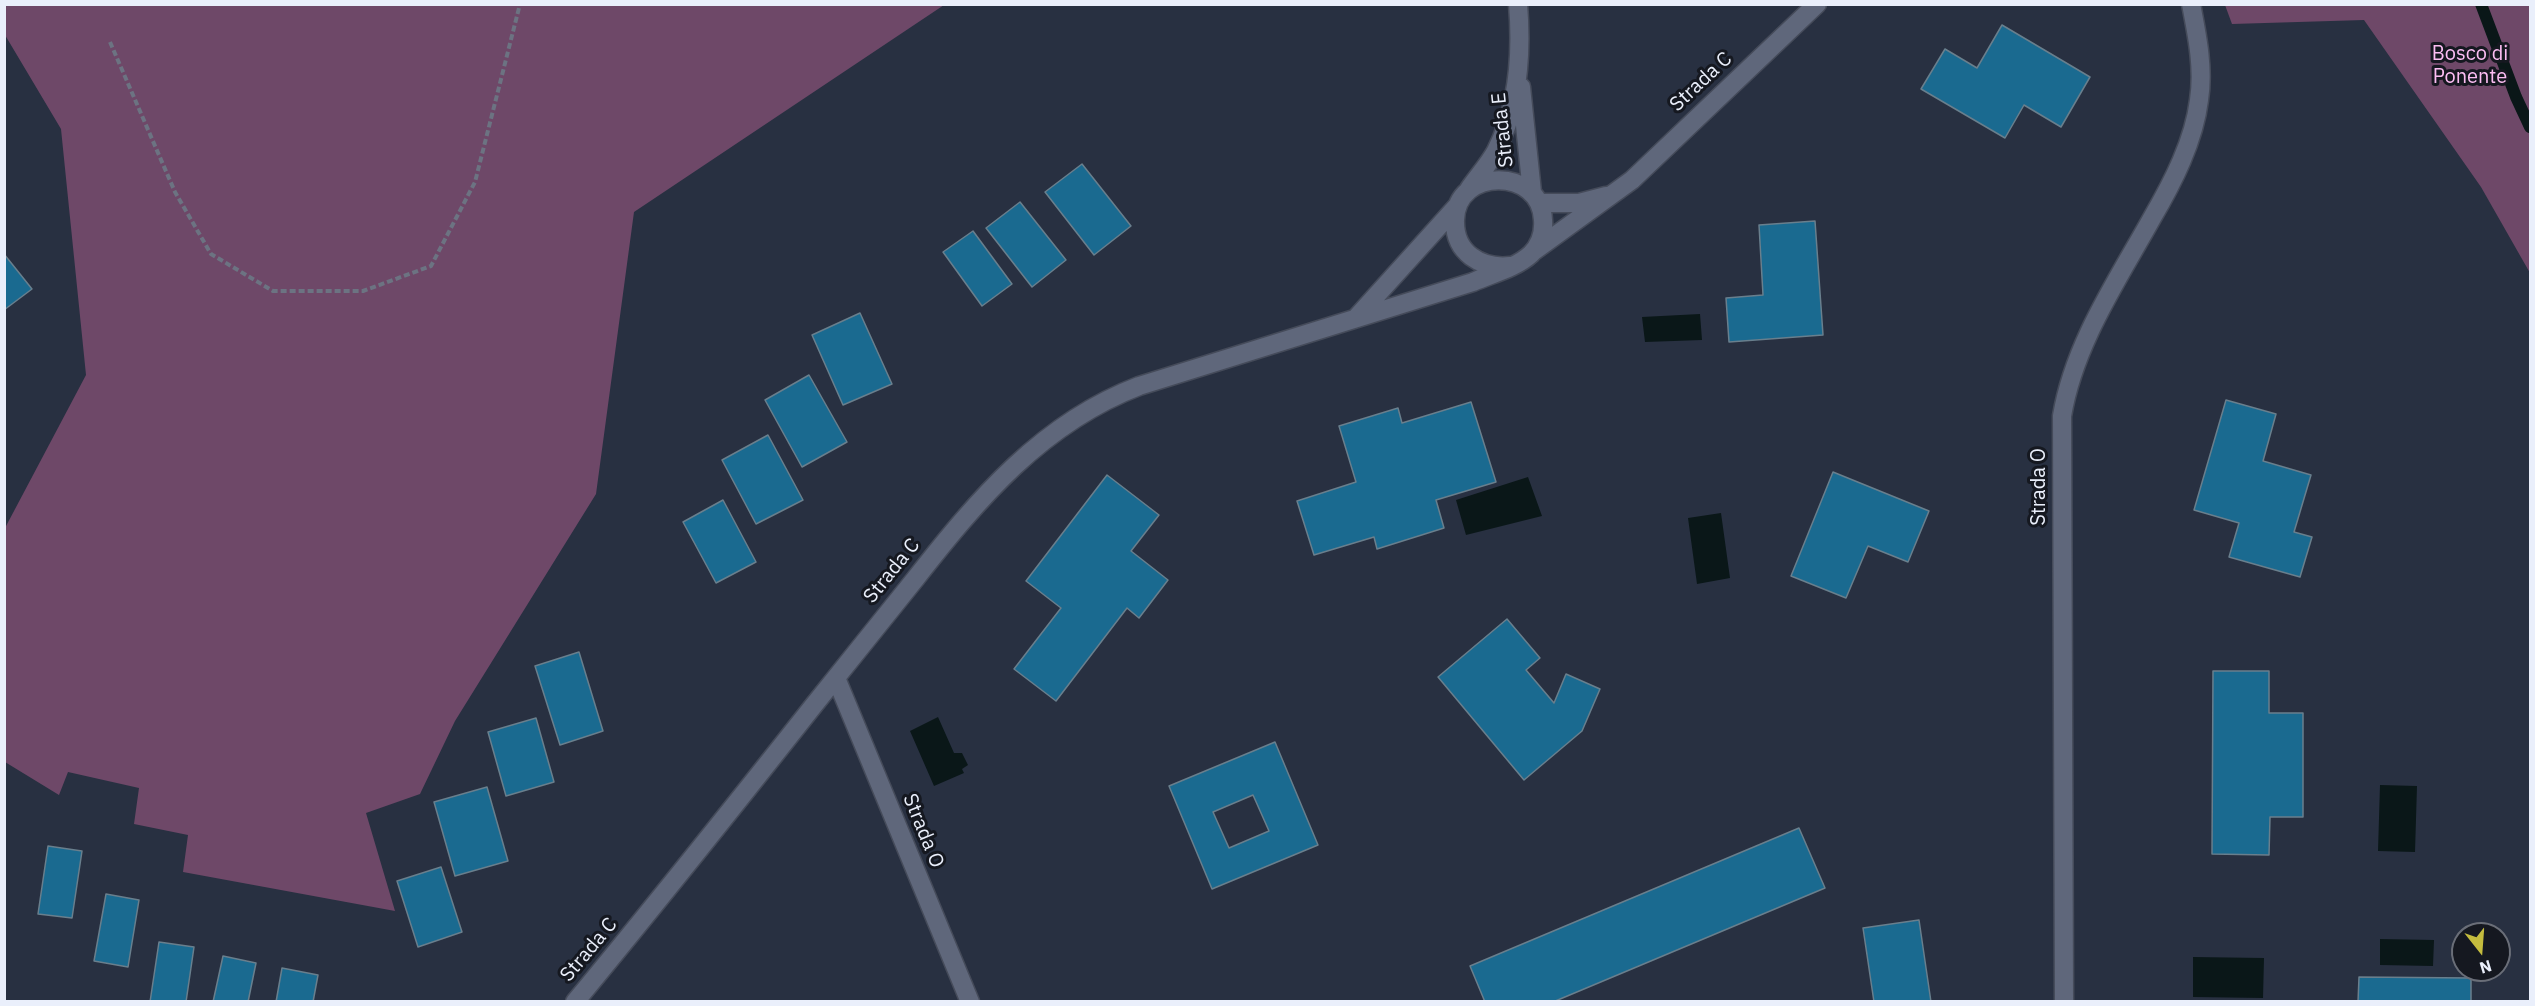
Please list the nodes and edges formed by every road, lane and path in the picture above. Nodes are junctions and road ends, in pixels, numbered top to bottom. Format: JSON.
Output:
{"nodes":[{"id":1,"x":520,"y":4,"type":"edge"},
{"id":2,"x":1518,"y":4,"type":"edge"},
{"id":3,"x":1817,"y":4,"type":"edge"},
{"id":4,"x":2191,"y":4,"type":"edge"},
{"id":5,"x":110,"y":42,"type":"dead end"},
{"id":6,"x":1518,"y":64,"type":"junction"},
{"id":7,"x":1616,"y":193,"type":"junction"},
{"id":8,"x":1462,"y":198,"type":"junction"},
{"id":9,"x":1535,"y":198,"type":"junction"},
{"id":10,"x":1533,"y":252,"type":"junction"},
{"id":11,"x":1510,"y":266,"type":"junction"},
{"id":12,"x":1355,"y":320,"type":"junction"},
{"id":13,"x":836,"y":678,"type":"junction"},
{"id":14,"x":575,"y":1002,"type":"edge"},
{"id":15,"x":970,"y":1002,"type":"edge"},
{"id":16,"x":2064,"y":1002,"type":"edge"}],
"edges":[{"from":1,"to":5,"type":"path"},
{"from":2,"to":6,"type":"street","name":"Strada E"},
{"from":3,"to":7,"type":"street","name":"Strada C"},
{"from":4,"to":16,"type":"street","name":"Strada O"},
{"from":6,"to":8,"type":"street","name":"Strada E"},
{"from":6,"to":9,"type":"street","name":"Strada E"},
{"from":7,"to":9,"type":"street","name":"Strada C"},
{"from":7,"to":10,"type":"street","name":"Strada C"},
{"from":8,"to":9,"type":"street"},
{"from":8,"to":11,"type":"street"},
{"from":8,"to":12,"type":"street"},
{"from":9,"to":10,"type":"street"},
{"from":10,"to":11,"type":"street"},
{"from":11,"to":12,"type":"street","name":"Strada C"},
{"from":12,"to":13,"type":"street","name":"Strada C"},
{"from":13,"to":14,"type":"street","name":"Strada C"},
{"from":13,"to":15,"type":"street","name":"Strada O"}]}
